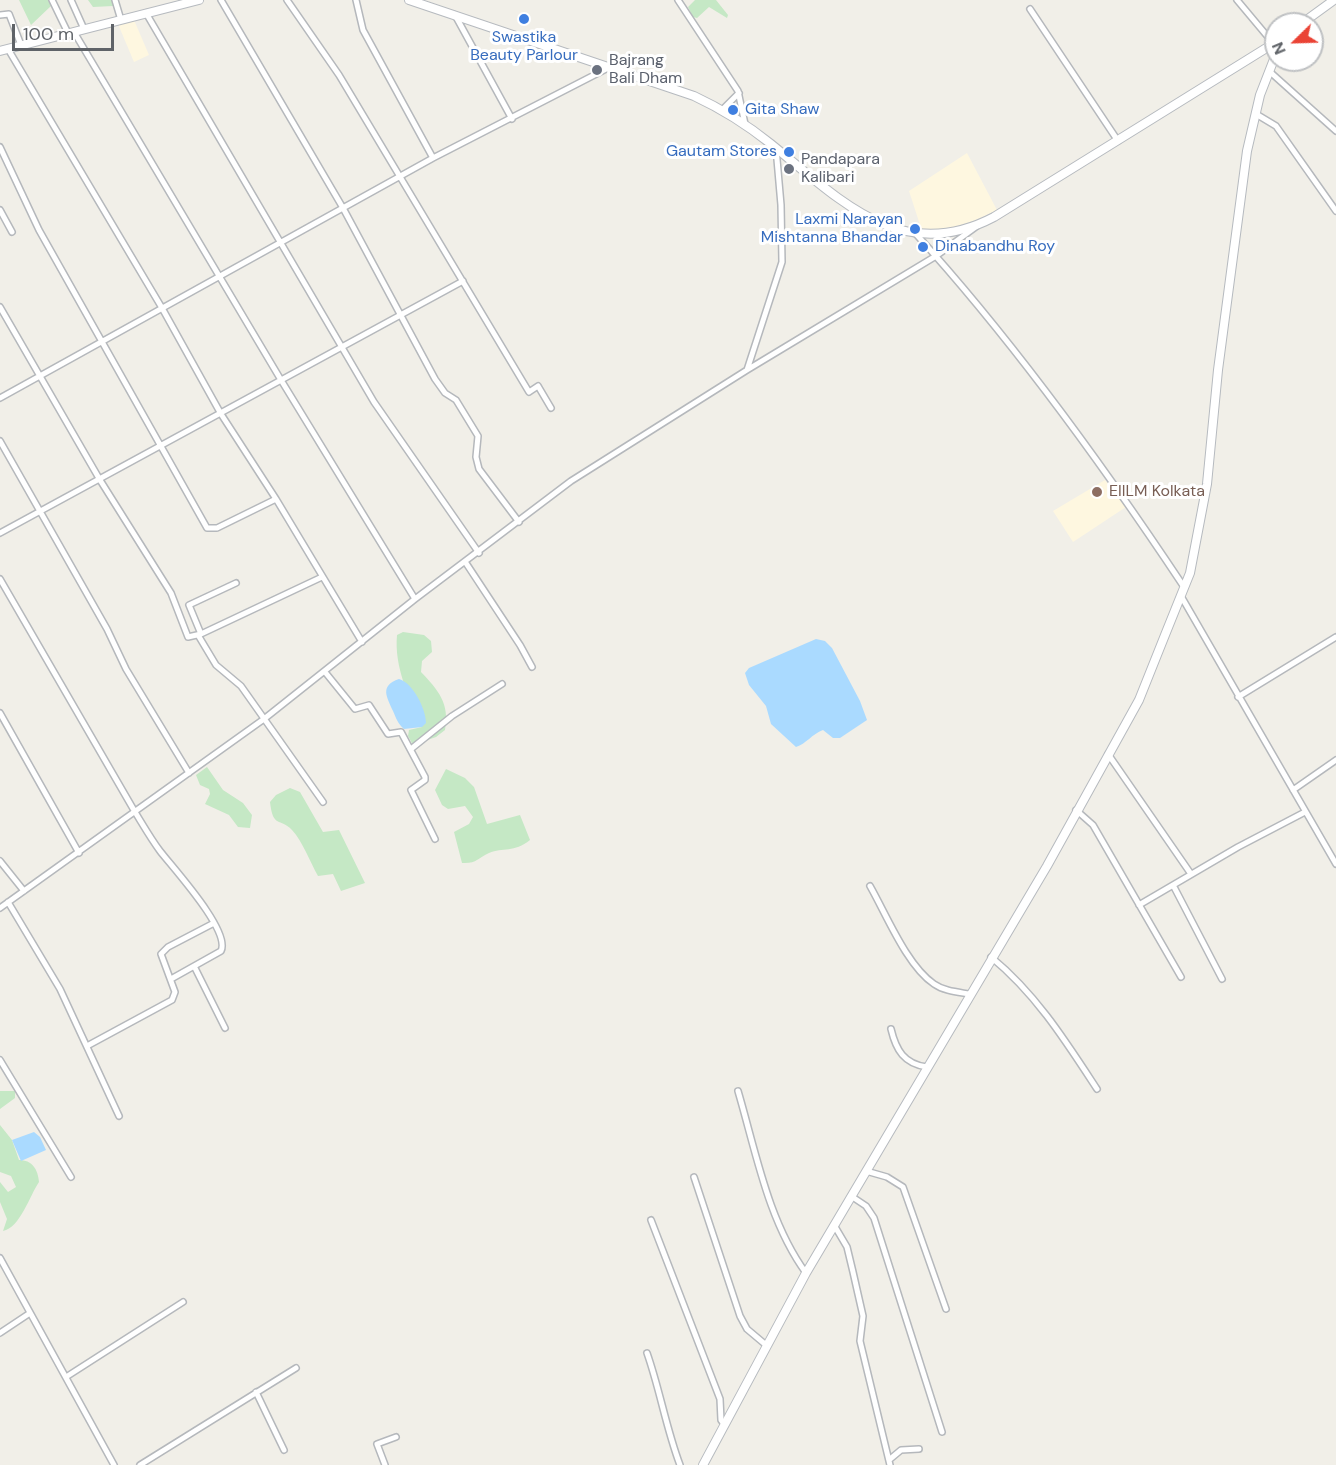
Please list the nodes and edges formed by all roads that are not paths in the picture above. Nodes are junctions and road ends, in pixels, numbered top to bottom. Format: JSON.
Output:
{"nodes":[{"id":1,"x":52,"y":0,"type":"edge"},
{"id":2,"x":71,"y":0,"type":"edge"},
{"id":3,"x":195,"y":0,"type":"edge"},
{"id":4,"x":356,"y":0,"type":"edge"},
{"id":5,"x":409,"y":0,"type":"edge"},
{"id":6,"x":678,"y":0,"type":"edge"},
{"id":7,"x":1238,"y":0,"type":"edge"},
{"id":8,"x":1334,"y":0,"type":"edge"},
{"id":9,"x":116,"y":1,"type":"edge"},
{"id":10,"x":288,"y":1,"type":"edge"},
{"id":11,"x":223,"y":3,"type":"edge"},
{"id":12,"x":169,"y":4,"type":"edge"},
{"id":13,"x":1030,"y":9,"type":"dead end"},
{"id":14,"x":1318,"y":12,"type":"edge"},
{"id":15,"x":146,"y":13,"type":"junction"},
{"id":16,"x":454,"y":14,"type":"junction"},
{"id":17,"x":0,"y":15,"type":"edge"},
{"id":18,"x":120,"y":16,"type":"junction"},
{"id":19,"x":84,"y":29,"type":"junction"},
{"id":20,"x":1264,"y":30,"type":"edge"},
{"id":21,"x":71,"y":33,"type":"junction"},
{"id":22,"x":21,"y":45,"type":"junction"},
{"id":23,"x":1264,"y":49,"type":"edge"},
{"id":24,"x":7,"y":52,"type":"edge"},
{"id":25,"x":608,"y":68,"type":"junction"},
{"id":26,"x":1269,"y":72,"type":"edge"},
{"id":27,"x":1270,"y":72,"type":"edge"},
{"id":28,"x":739,"y":93,"type":"junction"},
{"id":29,"x":723,"y":109,"type":"junction"},
{"id":30,"x":1256,"y":114,"type":"junction"},
{"id":31,"x":512,"y":119,"type":"junction"},
{"id":32,"x":744,"y":124,"type":"junction"},
{"id":33,"x":1336,"y":130,"type":"edge"},
{"id":34,"x":1118,"y":141,"type":"junction"},
{"id":35,"x":0,"y":147,"type":"edge"},
{"id":36,"x":776,"y":148,"type":"junction"},
{"id":37,"x":433,"y":158,"type":"junction"},
{"id":38,"x":400,"y":176,"type":"junction"},
{"id":39,"x":343,"y":208,"type":"junction"},
{"id":40,"x":0,"y":210,"type":"edge"},
{"id":41,"x":1336,"y":211,"type":"edge"},
{"id":42,"x":977,"y":226,"type":"junction"},
{"id":43,"x":12,"y":232,"type":"dead end"},
{"id":44,"x":916,"y":234,"type":"junction"},
{"id":45,"x":281,"y":242,"type":"junction"},
{"id":46,"x":936,"y":256,"type":"junction"},
{"id":47,"x":220,"y":276,"type":"junction"},
{"id":48,"x":463,"y":281,"type":"junction"},
{"id":49,"x":0,"y":307,"type":"edge"},
{"id":50,"x":162,"y":308,"type":"junction"},
{"id":51,"x":401,"y":314,"type":"junction"},
{"id":52,"x":103,"y":341,"type":"junction"},
{"id":53,"x":340,"y":347,"type":"junction"},
{"id":54,"x":747,"y":370,"type":"junction"},
{"id":55,"x":40,"y":375,"type":"junction"},
{"id":56,"x":281,"y":380,"type":"junction"},
{"id":57,"x":0,"y":398,"type":"edge"},
{"id":58,"x":551,"y":408,"type":"dead end"},
{"id":59,"x":221,"y":414,"type":"junction"},
{"id":60,"x":0,"y":441,"type":"edge"},
{"id":61,"x":160,"y":446,"type":"junction"},
{"id":62,"x":100,"y":480,"type":"junction"},
{"id":63,"x":276,"y":499,"type":"junction"},
{"id":64,"x":40,"y":512,"type":"junction"},
{"id":65,"x":519,"y":522,"type":"junction"},
{"id":66,"x":0,"y":533,"type":"edge"},
{"id":67,"x":478,"y":554,"type":"junction"},
{"id":68,"x":466,"y":563,"type":"junction"},
{"id":69,"x":322,"y":577,"type":"junction"},
{"id":70,"x":0,"y":579,"type":"edge"},
{"id":71,"x":236,"y":583,"type":"dead end"},
{"id":72,"x":1184,"y":587,"type":"junction"},
{"id":73,"x":1181,"y":596,"type":"junction"},
{"id":74,"x":415,"y":599,"type":"junction"},
{"id":75,"x":200,"y":634,"type":"junction"},
{"id":76,"x":1336,"y":637,"type":"edge"},
{"id":77,"x":362,"y":642,"type":"junction"},
{"id":78,"x":532,"y":668,"type":"dead end"},
{"id":79,"x":325,"y":672,"type":"junction"},
{"id":80,"x":502,"y":684,"type":"dead end"},
{"id":81,"x":1238,"y":697,"type":"junction"},
{"id":82,"x":0,"y":713,"type":"edge"},
{"id":83,"x":264,"y":719,"type":"junction"},
{"id":84,"x":411,"y":749,"type":"junction"},
{"id":85,"x":1108,"y":753,"type":"junction"},
{"id":86,"x":1336,"y":760,"type":"edge"},
{"id":87,"x":189,"y":773,"type":"junction"},
{"id":88,"x":1293,"y":790,"type":"junction"},
{"id":89,"x":323,"y":802,"type":"dead end"},
{"id":90,"x":1076,"y":810,"type":"junction"},
{"id":91,"x":135,"y":812,"type":"junction"},
{"id":92,"x":1305,"y":812,"type":"junction"},
{"id":93,"x":435,"y":839,"type":"dead end"},
{"id":94,"x":79,"y":853,"type":"junction"},
{"id":95,"x":0,"y":861,"type":"edge"},
{"id":96,"x":1336,"y":864,"type":"edge"},
{"id":97,"x":1191,"y":874,"type":"junction"},
{"id":98,"x":1173,"y":885,"type":"junction"},
{"id":99,"x":872,"y":888,"type":"dead end"},
{"id":100,"x":24,"y":891,"type":"junction"},
{"id":101,"x":8,"y":902,"type":"junction"},
{"id":102,"x":1139,"y":905,"type":"junction"},
{"id":103,"x":0,"y":908,"type":"edge"},
{"id":104,"x":214,"y":923,"type":"junction"},
{"id":105,"x":991,"y":957,"type":"junction"},
{"id":106,"x":194,"y":966,"type":"junction"},
{"id":107,"x":1180,"y":977,"type":"dead end"},
{"id":108,"x":171,"y":979,"type":"junction"},
{"id":109,"x":1222,"y":979,"type":"dead end"},
{"id":110,"x":969,"y":994,"type":"junction"},
{"id":111,"x":225,"y":1028,"type":"dead end"},
{"id":112,"x":891,"y":1029,"type":"dead end"},
{"id":113,"x":87,"y":1046,"type":"junction"},
{"id":114,"x":0,"y":1060,"type":"edge"},
{"id":115,"x":927,"y":1067,"type":"junction"},
{"id":116,"x":1097,"y":1089,"type":"dead end"},
{"id":117,"x":738,"y":1091,"type":"dead end"},
{"id":118,"x":119,"y":1116,"type":"dead end"},
{"id":119,"x":866,"y":1172,"type":"junction"},
{"id":120,"x":71,"y":1177,"type":"dead end"},
{"id":121,"x":694,"y":1177,"type":"dead end"},
{"id":122,"x":851,"y":1196,"type":"junction"},
{"id":123,"x":651,"y":1220,"type":"dead end"},
{"id":124,"x":834,"y":1225,"type":"junction"},
{"id":125,"x":0,"y":1258,"type":"edge"},
{"id":126,"x":806,"y":1273,"type":"junction"},
{"id":127,"x":183,"y":1302,"type":"dead end"},
{"id":128,"x":946,"y":1309,"type":"dead end"},
{"id":129,"x":30,"y":1313,"type":"junction"},
{"id":130,"x":0,"y":1333,"type":"edge"},
{"id":131,"x":766,"y":1346,"type":"junction"},
{"id":132,"x":647,"y":1353,"type":"dead end"},
{"id":133,"x":296,"y":1368,"type":"dead end"},
{"id":134,"x":66,"y":1377,"type":"junction"},
{"id":135,"x":256,"y":1392,"type":"junction"},
{"id":136,"x":724,"y":1424,"type":"junction"},
{"id":137,"x":942,"y":1432,"type":"dead end"},
{"id":138,"x":396,"y":1437,"type":"dead end"},
{"id":139,"x":919,"y":1449,"type":"dead end"},
{"id":140,"x":284,"y":1450,"type":"dead end"},
{"id":141,"x":890,"y":1463,"type":"edge"},
{"id":142,"x":114,"y":1465,"type":"edge"},
{"id":143,"x":140,"y":1465,"type":"edge"},
{"id":144,"x":385,"y":1465,"type":"edge"},
{"id":145,"x":680,"y":1465,"type":"edge"},
{"id":146,"x":703,"y":1465,"type":"edge"}],
"edges":[{"from":1,"to":21,"type":"street"},
{"from":2,"to":19,"type":"street"},
{"from":3,"to":12,"type":"street"},
{"from":4,"to":37,"type":"street"},
{"from":5,"to":16,"type":"street"},
{"from":6,"to":28,"type":"street"},
{"from":7,"to":20,"type":"street"},
{"from":8,"to":14,"type":"street"},
{"from":9,"to":18,"type":"street"},
{"from":10,"to":38,"type":"street"},
{"from":11,"to":39,"type":"street"},
{"from":12,"to":15,"type":"street"},
{"from":13,"to":34,"type":"street"},
{"from":15,"to":18,"type":"street"},
{"from":15,"to":45,"type":"street"},
{"from":16,"to":25,"type":"street"},
{"from":16,"to":31,"type":"street"},
{"from":17,"to":22,"type":"street"},
{"from":18,"to":19,"type":"street"},
{"from":19,"to":21,"type":"street"},
{"from":21,"to":22,"type":"street"},
{"from":21,"to":47,"type":"street"},
{"from":22,"to":24,"type":"street"},
{"from":23,"to":34,"type":"street"},
{"from":24,"to":50,"type":"street"},
{"from":25,"to":29,"type":"street"},
{"from":25,"to":31,"type":"street"},
{"from":26,"to":30,"type":"street"},
{"from":27,"to":33,"type":"street"},
{"from":28,"to":29,"type":"street"},
{"from":28,"to":32,"type":"street"},
{"from":29,"to":32,"type":"street"},
{"from":30,"to":41,"type":"street"},
{"from":30,"to":72,"type":"street"},
{"from":31,"to":37,"type":"street"},
{"from":32,"to":36,"type":"street"},
{"from":34,"to":42,"type":"street"},
{"from":35,"to":52,"type":"street"},
{"from":36,"to":44,"type":"street"},
{"from":36,"to":54,"type":"street"},
{"from":37,"to":38,"type":"street"},
{"from":38,"to":39,"type":"street"},
{"from":38,"to":48,"type":"street"},
{"from":39,"to":45,"type":"street"},
{"from":39,"to":51,"type":"street"},
{"from":40,"to":43,"type":"street"},
{"from":42,"to":44,"type":"street"},
{"from":42,"to":46,"type":"street"},
{"from":44,"to":46,"type":"street"},
{"from":45,"to":47,"type":"street"},
{"from":45,"to":53,"type":"street"},
{"from":46,"to":54,"type":"street"},
{"from":46,"to":72,"type":"street"},
{"from":47,"to":50,"type":"street"},
{"from":47,"to":56,"type":"street"},
{"from":48,"to":51,"type":"street"},
{"from":48,"to":58,"type":"street"},
{"from":49,"to":55,"type":"street"},
{"from":50,"to":52,"type":"street"},
{"from":50,"to":59,"type":"street"},
{"from":51,"to":53,"type":"street"},
{"from":51,"to":65,"type":"street"},
{"from":52,"to":55,"type":"street"},
{"from":52,"to":61,"type":"street"},
{"from":53,"to":56,"type":"street"},
{"from":53,"to":67,"type":"street"},
{"from":54,"to":65,"type":"street"},
{"from":55,"to":57,"type":"street"},
{"from":55,"to":62,"type":"street"},
{"from":56,"to":59,"type":"street"},
{"from":56,"to":74,"type":"street"},
{"from":59,"to":61,"type":"street"},
{"from":59,"to":63,"type":"street"},
{"from":60,"to":64,"type":"street"},
{"from":61,"to":62,"type":"street"},
{"from":61,"to":63,"type":"street"},
{"from":62,"to":64,"type":"street"},
{"from":62,"to":75,"type":"street"},
{"from":63,"to":69,"type":"street"},
{"from":64,"to":66,"type":"street"},
{"from":64,"to":87,"type":"street"},
{"from":65,"to":67,"type":"street"},
{"from":67,"to":68,"type":"street"},
{"from":68,"to":74,"type":"street"},
{"from":68,"to":78,"type":"street"},
{"from":69,"to":75,"type":"street"},
{"from":69,"to":77,"type":"street"},
{"from":70,"to":91,"type":"street"},
{"from":71,"to":75,"type":"street"},
{"from":72,"to":73,"type":"street"},
{"from":73,"to":81,"type":"street"},
{"from":73,"to":85,"type":"street"},
{"from":74,"to":77,"type":"street"},
{"from":75,"to":83,"type":"street"},
{"from":76,"to":81,"type":"street"},
{"from":77,"to":79,"type":"street"},
{"from":79,"to":83,"type":"street"},
{"from":79,"to":84,"type":"street"},
{"from":80,"to":84,"type":"street"},
{"from":81,"to":88,"type":"street"},
{"from":82,"to":94,"type":"street"},
{"from":83,"to":87,"type":"street"},
{"from":83,"to":89,"type":"street"},
{"from":84,"to":93,"type":"street"},
{"from":85,"to":90,"type":"street"},
{"from":85,"to":97,"type":"street"},
{"from":86,"to":88,"type":"street"},
{"from":87,"to":91,"type":"street"},
{"from":88,"to":92,"type":"street"},
{"from":90,"to":102,"type":"street"},
{"from":90,"to":105,"type":"street"},
{"from":91,"to":94,"type":"street"},
{"from":91,"to":104,"type":"street"},
{"from":92,"to":96,"type":"street"},
{"from":92,"to":97,"type":"street"},
{"from":94,"to":100,"type":"street"},
{"from":95,"to":100,"type":"street"},
{"from":97,"to":98,"type":"street"},
{"from":98,"to":102,"type":"street"},
{"from":98,"to":109,"type":"street"},
{"from":99,"to":110,"type":"street"},
{"from":100,"to":101,"type":"street"},
{"from":101,"to":103,"type":"street"},
{"from":101,"to":113,"type":"street"},
{"from":102,"to":107,"type":"street"},
{"from":104,"to":106,"type":"street"},
{"from":104,"to":108,"type":"street"},
{"from":105,"to":110,"type":"street"},
{"from":105,"to":116,"type":"street"},
{"from":106,"to":108,"type":"street"},
{"from":106,"to":111,"type":"street"},
{"from":108,"to":113,"type":"street"},
{"from":110,"to":115,"type":"street"},
{"from":112,"to":115,"type":"street"},
{"from":113,"to":118,"type":"street"},
{"from":114,"to":120,"type":"street"},
{"from":115,"to":119,"type":"street"},
{"from":117,"to":126,"type":"street"},
{"from":119,"to":122,"type":"street"},
{"from":119,"to":128,"type":"street"},
{"from":121,"to":131,"type":"street"},
{"from":122,"to":124,"type":"street"},
{"from":122,"to":137,"type":"street"},
{"from":123,"to":136,"type":"street"},
{"from":124,"to":126,"type":"street"},
{"from":124,"to":141,"type":"street"},
{"from":125,"to":129,"type":"street"},
{"from":126,"to":131,"type":"street"},
{"from":127,"to":134,"type":"street"},
{"from":129,"to":130,"type":"street"},
{"from":129,"to":134,"type":"street"},
{"from":131,"to":136,"type":"street"},
{"from":132,"to":145,"type":"street"},
{"from":133,"to":135,"type":"street"},
{"from":134,"to":142,"type":"street"},
{"from":135,"to":140,"type":"street"},
{"from":135,"to":143,"type":"street"},
{"from":136,"to":146,"type":"street"},
{"from":138,"to":144,"type":"street"},
{"from":139,"to":141,"type":"street"}]}
